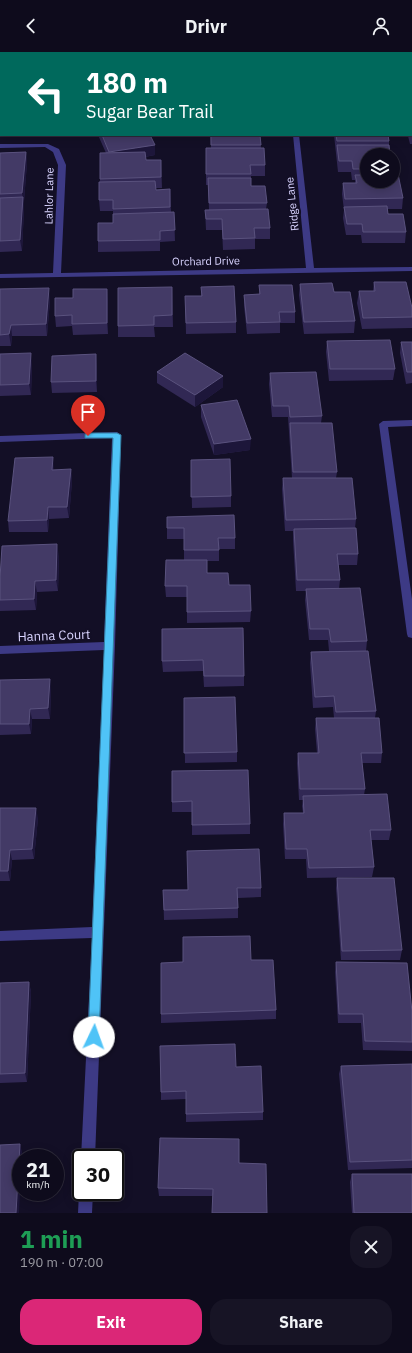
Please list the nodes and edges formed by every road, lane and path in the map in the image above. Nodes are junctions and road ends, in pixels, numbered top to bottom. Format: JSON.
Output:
{"nodes":[{"id":1,"x":296,"y":136,"type":"edge"},
{"id":2,"x":0,"y":146,"type":"edge"},
{"id":3,"x":412,"y":269,"type":"edge"},
{"id":4,"x":310,"y":272,"type":"junction"},
{"id":5,"x":57,"y":275,"type":"junction"},
{"id":6,"x":0,"y":276,"type":"edge"},
{"id":7,"x":412,"y":423,"type":"edge"},
{"id":8,"x":0,"y":439,"type":"edge"},
{"id":9,"x":412,"y":634,"type":"edge"},
{"id":10,"x":110,"y":646,"type":"junction"},
{"id":11,"x":0,"y":650,"type":"edge"},
{"id":12,"x":98,"y":932,"type":"junction"},
{"id":13,"x":0,"y":936,"type":"edge"},
{"id":14,"x":88,"y":1149,"type":"edge"},
{"id":15,"x":86,"y":1201,"type":"edge"},
{"id":16,"x":85,"y":1213,"type":"edge"}],
"edges":[{"from":1,"to":4,"type":"street","name":"Ridge Lane"},
{"from":2,"to":5,"type":"street","name":"Lahlor Lane"},
{"from":3,"to":4,"type":"street","name":"Orchard Drive"},
{"from":4,"to":5,"type":"street","name":"Orchard Drive"},
{"from":5,"to":6,"type":"street","name":"Orchard Drive"},
{"from":7,"to":9,"type":"street"},
{"from":8,"to":10,"type":"street"},
{"from":10,"to":11,"type":"street","name":"Hanna Court"},
{"from":10,"to":12,"type":"street"},
{"from":12,"to":13,"type":"street"},
{"from":12,"to":14,"type":"street"},
{"from":15,"to":16,"type":"street"}]}
